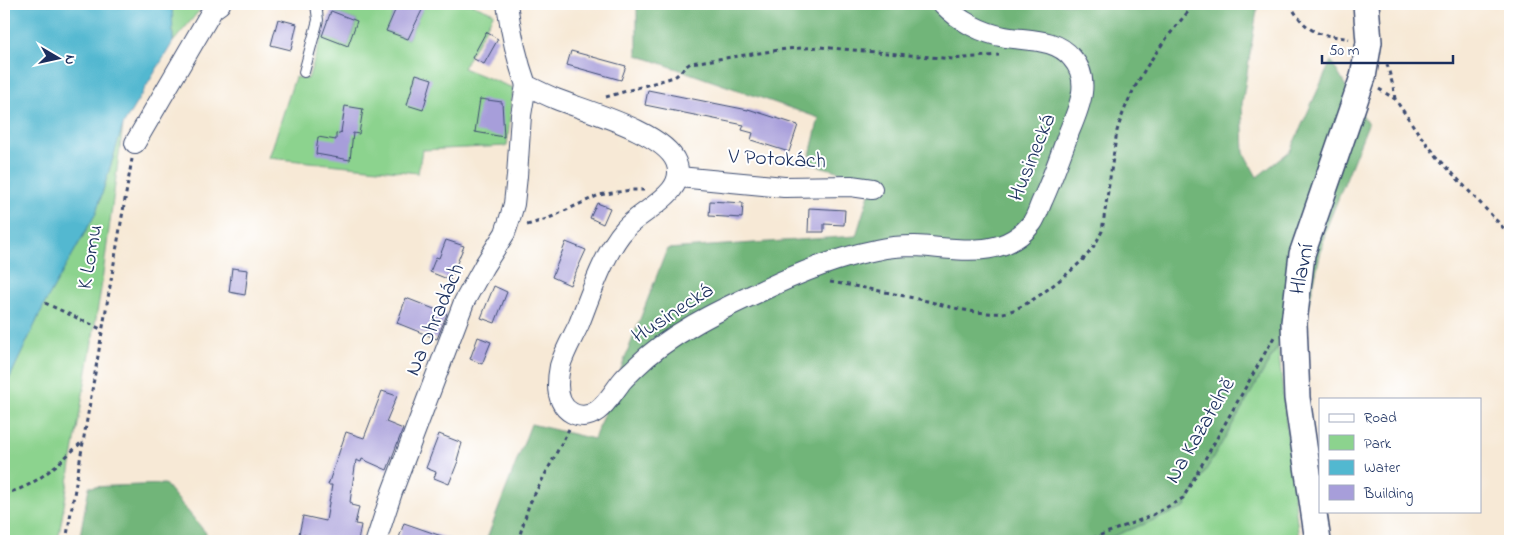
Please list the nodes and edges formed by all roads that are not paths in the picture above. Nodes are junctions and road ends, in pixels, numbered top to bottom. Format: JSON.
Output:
{"nodes":[{"id":1,"x":220,"y":4,"type":"edge"},
{"id":2,"x":316,"y":4,"type":"edge"},
{"id":3,"x":507,"y":4,"type":"edge"},
{"id":4,"x":943,"y":4,"type":"edge"},
{"id":5,"x":1366,"y":4,"type":"edge"},
{"id":6,"x":304,"y":72,"type":"dead end"},
{"id":7,"x":526,"y":85,"type":"junction"},
{"id":8,"x":135,"y":144,"type":"road end"},
{"id":9,"x":679,"y":177,"type":"junction"},
{"id":10,"x":872,"y":189,"type":"dead end"},
{"id":11,"x":376,"y":541,"type":"edge"},
{"id":12,"x":1318,"y":541,"type":"edge"}],
"edges":[{"from":1,"to":8,"type":"street"},
{"from":2,"to":6,"type":"lane"},
{"from":3,"to":7,"type":"street"},
{"from":4,"to":9,"type":"street","name":"Husinecká"},
{"from":5,"to":12,"type":"street","name":"Hlavní"},
{"from":7,"to":9,"type":"street"},
{"from":7,"to":11,"type":"street","name":"Na Ohradách"},
{"from":9,"to":10,"type":"street","name":"V Potokách"}]}
